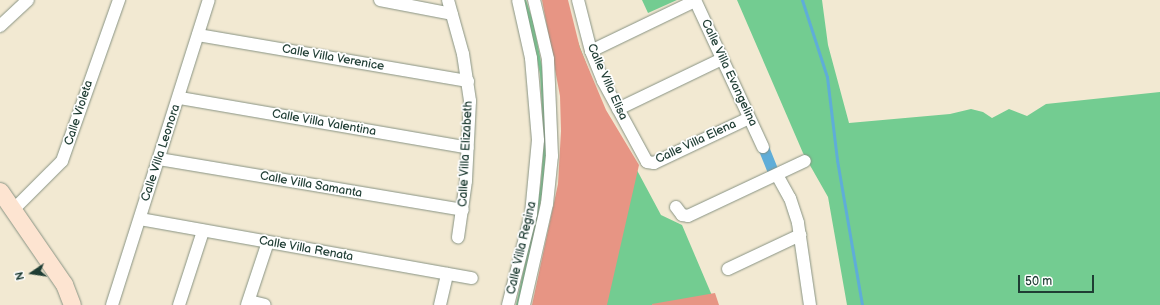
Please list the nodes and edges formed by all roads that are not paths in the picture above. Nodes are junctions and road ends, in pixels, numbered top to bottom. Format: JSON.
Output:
{"nodes":[{"id":1,"x":28,"y":0,"type":"edge"},
{"id":2,"x":118,"y":0,"type":"edge"},
{"id":3,"x":210,"y":0,"type":"edge"},
{"id":4,"x":380,"y":0,"type":"edge"},
{"id":5,"x":448,"y":0,"type":"edge"},
{"id":6,"x":518,"y":0,"type":"edge"},
{"id":7,"x":534,"y":0,"type":"edge"},
{"id":8,"x":578,"y":0,"type":"edge"},
{"id":9,"x":695,"y":0,"type":"edge"},
{"id":10,"x":452,"y":14,"type":"junction"},
{"id":11,"x":0,"y":26,"type":"edge"},
{"id":12,"x":198,"y":36,"type":"junction"},
{"id":13,"x":591,"y":51,"type":"junction"},
{"id":14,"x":722,"y":59,"type":"junction"},
{"id":15,"x":468,"y":81,"type":"junction"},
{"id":16,"x":180,"y":98,"type":"junction"},
{"id":17,"x":618,"y":109,"type":"junction"},
{"id":18,"x":749,"y":118,"type":"junction"},
{"id":19,"x":762,"y":147,"type":"dead end"},
{"id":20,"x":468,"y":148,"type":"junction"},
{"id":21,"x":159,"y":159,"type":"junction"},
{"id":22,"x":644,"y":160,"type":"joint"},
{"id":23,"x":805,"y":161,"type":"dead end"},
{"id":24,"x":777,"y":175,"type":"junction"},
{"id":25,"x":0,"y":191,"type":"edge"},
{"id":26,"x":676,"y":207,"type":"dead end"},
{"id":27,"x":13,"y":210,"type":"junction"},
{"id":28,"x":463,"y":210,"type":"junction"},
{"id":29,"x":140,"y":219,"type":"junction"},
{"id":30,"x":203,"y":231,"type":"junction"},
{"id":31,"x":800,"y":236,"type":"junction"},
{"id":32,"x":458,"y":237,"type":"dead end"},
{"id":33,"x":268,"y":242,"type":"junction"},
{"id":34,"x":727,"y":269,"type":"dead end"},
{"id":35,"x":447,"y":274,"type":"junction"},
{"id":36,"x":472,"y":278,"type":"dead end"},
{"id":37,"x":248,"y":303,"type":"edge"},
{"id":38,"x":807,"y":304,"type":"edge"},
{"id":39,"x":72,"y":305,"type":"edge"},
{"id":40,"x":112,"y":305,"type":"edge"},
{"id":41,"x":179,"y":305,"type":"edge"},
{"id":42,"x":266,"y":305,"type":"edge"},
{"id":43,"x":440,"y":305,"type":"edge"},
{"id":44,"x":508,"y":305,"type":"edge"},
{"id":45,"x":524,"y":305,"type":"edge"}],
"edges":[{"from":1,"to":11,"type":"street"},
{"from":2,"to":27,"type":"street","name":"Calle Violeta"},
{"from":3,"to":12,"type":"street","name":"Calle Villa Leonora"},
{"from":4,"to":10,"type":"street"},
{"from":5,"to":10,"type":"street","name":"Calle Villa Elizabeth"},
{"from":6,"to":44,"type":"street","name":"Calle Villa Regina"},
{"from":7,"to":45,"type":"street","name":"Calle Villa Regina"},
{"from":8,"to":13,"type":"street","name":"Calle Villa Elisa"},
{"from":9,"to":13,"type":"street"},
{"from":9,"to":14,"type":"street","name":"Calle Villa Evangelina"},
{"from":10,"to":15,"type":"street","name":"Calle Villa Elizabeth"},
{"from":12,"to":15,"type":"street","name":"Calle Villa Verenice"},
{"from":12,"to":16,"type":"street","name":"Calle Villa Leonora"},
{"from":13,"to":17,"type":"street","name":"Calle Villa Elisa"},
{"from":14,"to":17,"type":"street"},
{"from":14,"to":18,"type":"street","name":"Calle Villa Evangelina"},
{"from":15,"to":20,"type":"street","name":"Calle Villa Elizabeth"},
{"from":16,"to":20,"type":"street","name":"Calle Villa Valentina"},
{"from":16,"to":21,"type":"street","name":"Calle Villa Leonora"},
{"from":17,"to":22,"type":"street","name":"Calle Villa Elisa"},
{"from":18,"to":19,"type":"street","name":"Calle Villa Evangelina"},
{"from":18,"to":22,"type":"street","name":"Calle Villa Elena"},
{"from":20,"to":28,"type":"street","name":"Calle Villa Elizabeth"},
{"from":21,"to":28,"type":"street","name":"Calle Villa Samanta"},
{"from":21,"to":29,"type":"street","name":"Calle Villa Leonora"},
{"from":23,"to":24,"type":"street"},
{"from":24,"to":26,"type":"street"},
{"from":24,"to":31,"type":"street"},
{"from":25,"to":27,"type":"street"},
{"from":27,"to":39,"type":"street"},
{"from":28,"to":32,"type":"street","name":"Calle Villa Elizabeth"},
{"from":29,"to":30,"type":"street","name":"Calle Villa Renata"},
{"from":29,"to":40,"type":"street","name":"Calle Villa Leonora"},
{"from":30,"to":33,"type":"street","name":"Calle Villa Renata"},
{"from":30,"to":41,"type":"street"},
{"from":31,"to":34,"type":"street"},
{"from":31,"to":38,"type":"street"},
{"from":33,"to":35,"type":"street","name":"Calle Villa Renata"},
{"from":33,"to":37,"type":"street"},
{"from":35,"to":36,"type":"street","name":"Calle Villa Renata"},
{"from":35,"to":43,"type":"street"},
{"from":37,"to":42,"type":"street"}]}
